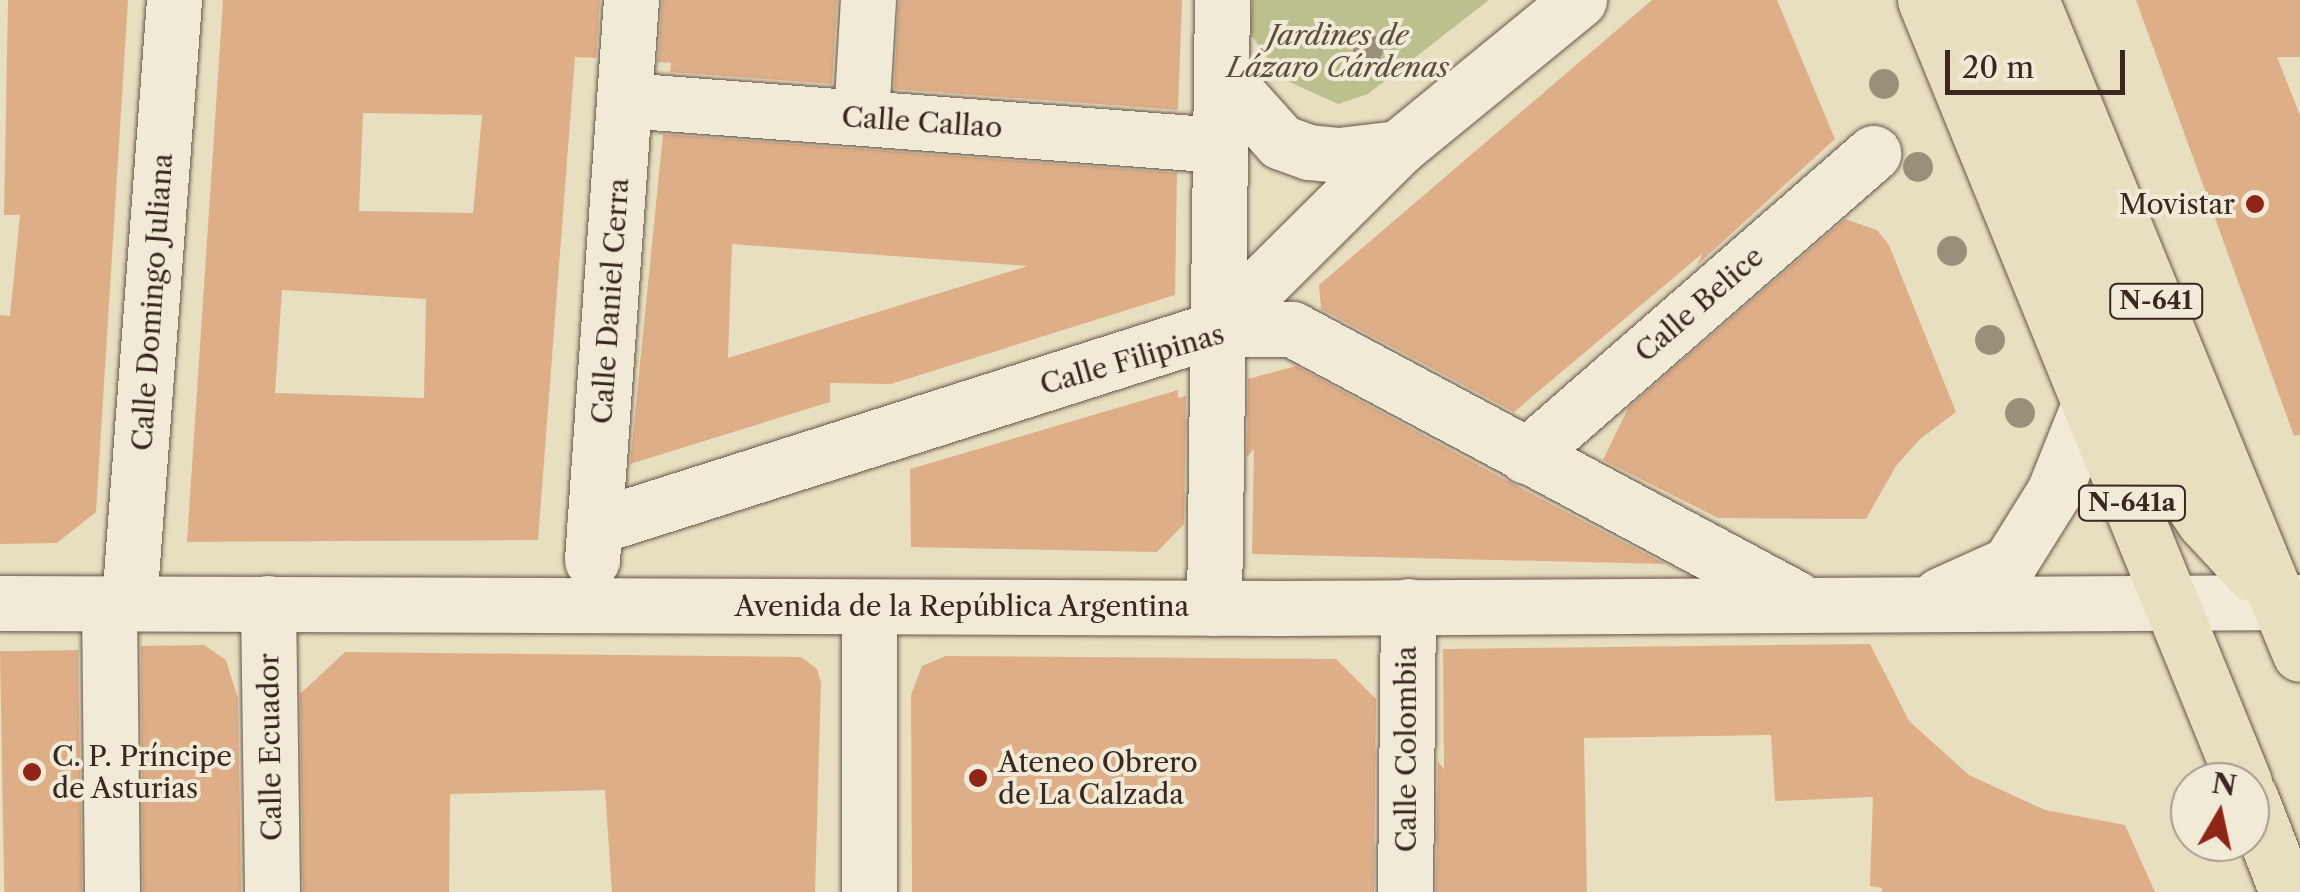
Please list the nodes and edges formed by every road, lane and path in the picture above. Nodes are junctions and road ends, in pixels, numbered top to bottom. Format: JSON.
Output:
{"nodes":[{"id":1,"x":174,"y":0,"type":"edge"},
{"id":2,"x":632,"y":0,"type":"edge"},
{"id":3,"x":868,"y":0,"type":"edge"},
{"id":4,"x":1222,"y":0,"type":"edge"},
{"id":5,"x":1579,"y":0,"type":"edge"},
{"id":6,"x":1924,"y":0,"type":"edge"},
{"id":7,"x":1976,"y":0,"type":"edge"},
{"id":8,"x":2032,"y":0,"type":"edge"},
{"id":9,"x":1221,"y":75,"type":"junction"},
{"id":10,"x":625,"y":100,"type":"junction"},
{"id":11,"x":861,"y":118,"type":"junction"},
{"id":12,"x":1220,"y":145,"type":"junction"},
{"id":13,"x":1398,"y":148,"type":"junction"},
{"id":14,"x":1873,"y":153,"type":"dead end"},
{"id":15,"x":1216,"y":329,"type":"junction"},
{"id":16,"x":2090,"y":402,"type":"junction"},
{"id":17,"x":1526,"y":456,"type":"junction"},
{"id":18,"x":594,"y":527,"type":"junction"},
{"id":19,"x":1802,"y":602,"type":"junction"},
{"id":20,"x":2289,"y":602,"type":"edge"},
{"id":21,"x":0,"y":603,"type":"edge"},
{"id":22,"x":119,"y":603,"type":"junction"},
{"id":23,"x":268,"y":603,"type":"junction"},
{"id":24,"x":588,"y":603,"type":"junction"},
{"id":25,"x":1924,"y":603,"type":"junction"},
{"id":26,"x":2173,"y":603,"type":"junction"},
{"id":27,"x":1408,"y":606,"type":"junction"},
{"id":28,"x":1214,"y":608,"type":"junction"},
{"id":29,"x":870,"y":631,"type":"dead end"},
{"id":30,"x":2300,"y":654,"type":"edge"},
{"id":31,"x":2236,"y":762,"type":"edge"},
{"id":32,"x":2270,"y":850,"type":"edge"},
{"id":33,"x":112,"y":892,"type":"edge"},
{"id":34,"x":272,"y":892,"type":"edge"},
{"id":35,"x":869,"y":892,"type":"edge"},
{"id":36,"x":1405,"y":892,"type":"edge"},
{"id":37,"x":2286,"y":892,"type":"edge"}],
"edges":[{"from":1,"to":22,"type":"street","name":"Calle Domingo Juliana"},
{"from":2,"to":10,"type":"street","name":"Calle Daniel Cerra"},
{"from":3,"to":11,"type":"street"},
{"from":4,"to":9,"type":"street"},
{"from":5,"to":13,"type":"street"},
{"from":6,"to":16,"type":"highway"},
{"from":7,"to":20,"type":"highway"},
{"from":8,"to":20,"type":"highway","number":"N-641"},
{"from":9,"to":12,"type":"street"},
{"from":9,"to":13,"type":"street"},
{"from":10,"to":11,"type":"street","name":"Calle Callao"},
{"from":10,"to":18,"type":"street","name":"Calle Daniel Cerra"},
{"from":11,"to":12,"type":"street","name":"Calle Callao"},
{"from":12,"to":15,"type":"street"},
{"from":13,"to":15,"type":"street"},
{"from":14,"to":17,"type":"street","name":"Calle Belice"},
{"from":15,"to":17,"type":"street","name":"Calle Filipinas"},
{"from":15,"to":18,"type":"street","name":"Calle Filipinas"},
{"from":15,"to":28,"type":"street"},
{"from":16,"to":25,"type":"street","name":"Avenida de la República Argentina"},
{"from":16,"to":26,"type":"highway","number":"N-641a"},
{"from":17,"to":19,"type":"street","name":"Calle Filipinas"},
{"from":18,"to":24,"type":"street","name":"Calle Daniel Cerra"},
{"from":19,"to":25,"type":"street","name":"Avenida de la República Argentina"},
{"from":19,"to":27,"type":"street","name":"Avenida de la República Argentina"},
{"from":20,"to":26,"type":"street","name":"Avenida de la República Argentina"},
{"from":20,"to":30,"type":"highway","number":"N-641"},
{"from":21,"to":22,"type":"street","name":"Avenida de la República Argentina"},
{"from":22,"to":23,"type":"street","name":"Avenida de la República Argentina"},
{"from":22,"to":33,"type":"street","name":"Calle Domingo Juliana"},
{"from":23,"to":24,"type":"street","name":"Avenida de la República Argentina"},
{"from":23,"to":34,"type":"street","name":"Calle Ecuador"},
{"from":24,"to":28,"type":"street","name":"Avenida de la República Argentina"},
{"from":25,"to":26,"type":"street","name":"Avenida de la República Argentina"},
{"from":26,"to":31,"type":"highway"},
{"from":27,"to":28,"type":"street","name":"Avenida de la República Argentina"},
{"from":27,"to":36,"type":"street","name":"Calle Colombia"},
{"from":29,"to":35,"type":"street"},
{"from":32,"to":37,"type":"highway"}]}
